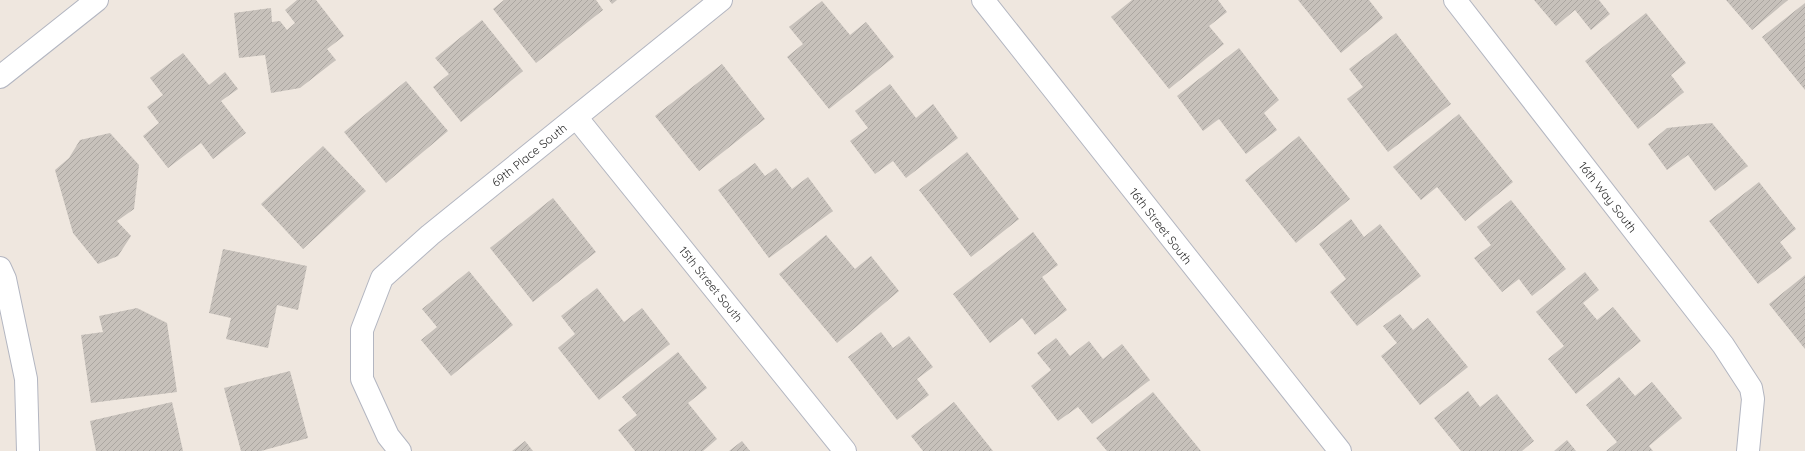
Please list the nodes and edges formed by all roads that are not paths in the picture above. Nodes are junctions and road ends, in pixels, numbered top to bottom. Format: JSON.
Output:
{"nodes":[{"id":1,"x":97,"y":0,"type":"edge"},
{"id":2,"x":721,"y":0,"type":"edge"},
{"id":3,"x":983,"y":0,"type":"edge"},
{"id":4,"x":1455,"y":0,"type":"edge"},
{"id":5,"x":0,"y":77,"type":"edge"},
{"id":6,"x":576,"y":117,"type":"junction"},
{"id":7,"x":0,"y":268,"type":"edge"},
{"id":8,"x":28,"y":451,"type":"edge"},
{"id":9,"x":400,"y":451,"type":"edge"},
{"id":10,"x":845,"y":451,"type":"edge"},
{"id":11,"x":1340,"y":451,"type":"edge"},
{"id":12,"x":1748,"y":451,"type":"edge"}],
"edges":[{"from":1,"to":5,"type":"street"},
{"from":2,"to":6,"type":"street","name":"69th Place South"},
{"from":3,"to":11,"type":"street","name":"16th Street South"},
{"from":4,"to":12,"type":"street","name":"16th Way South"},
{"from":6,"to":9,"type":"street","name":"69th Place South"},
{"from":6,"to":10,"type":"street","name":"15th Street South"},
{"from":7,"to":8,"type":"street"}]}
